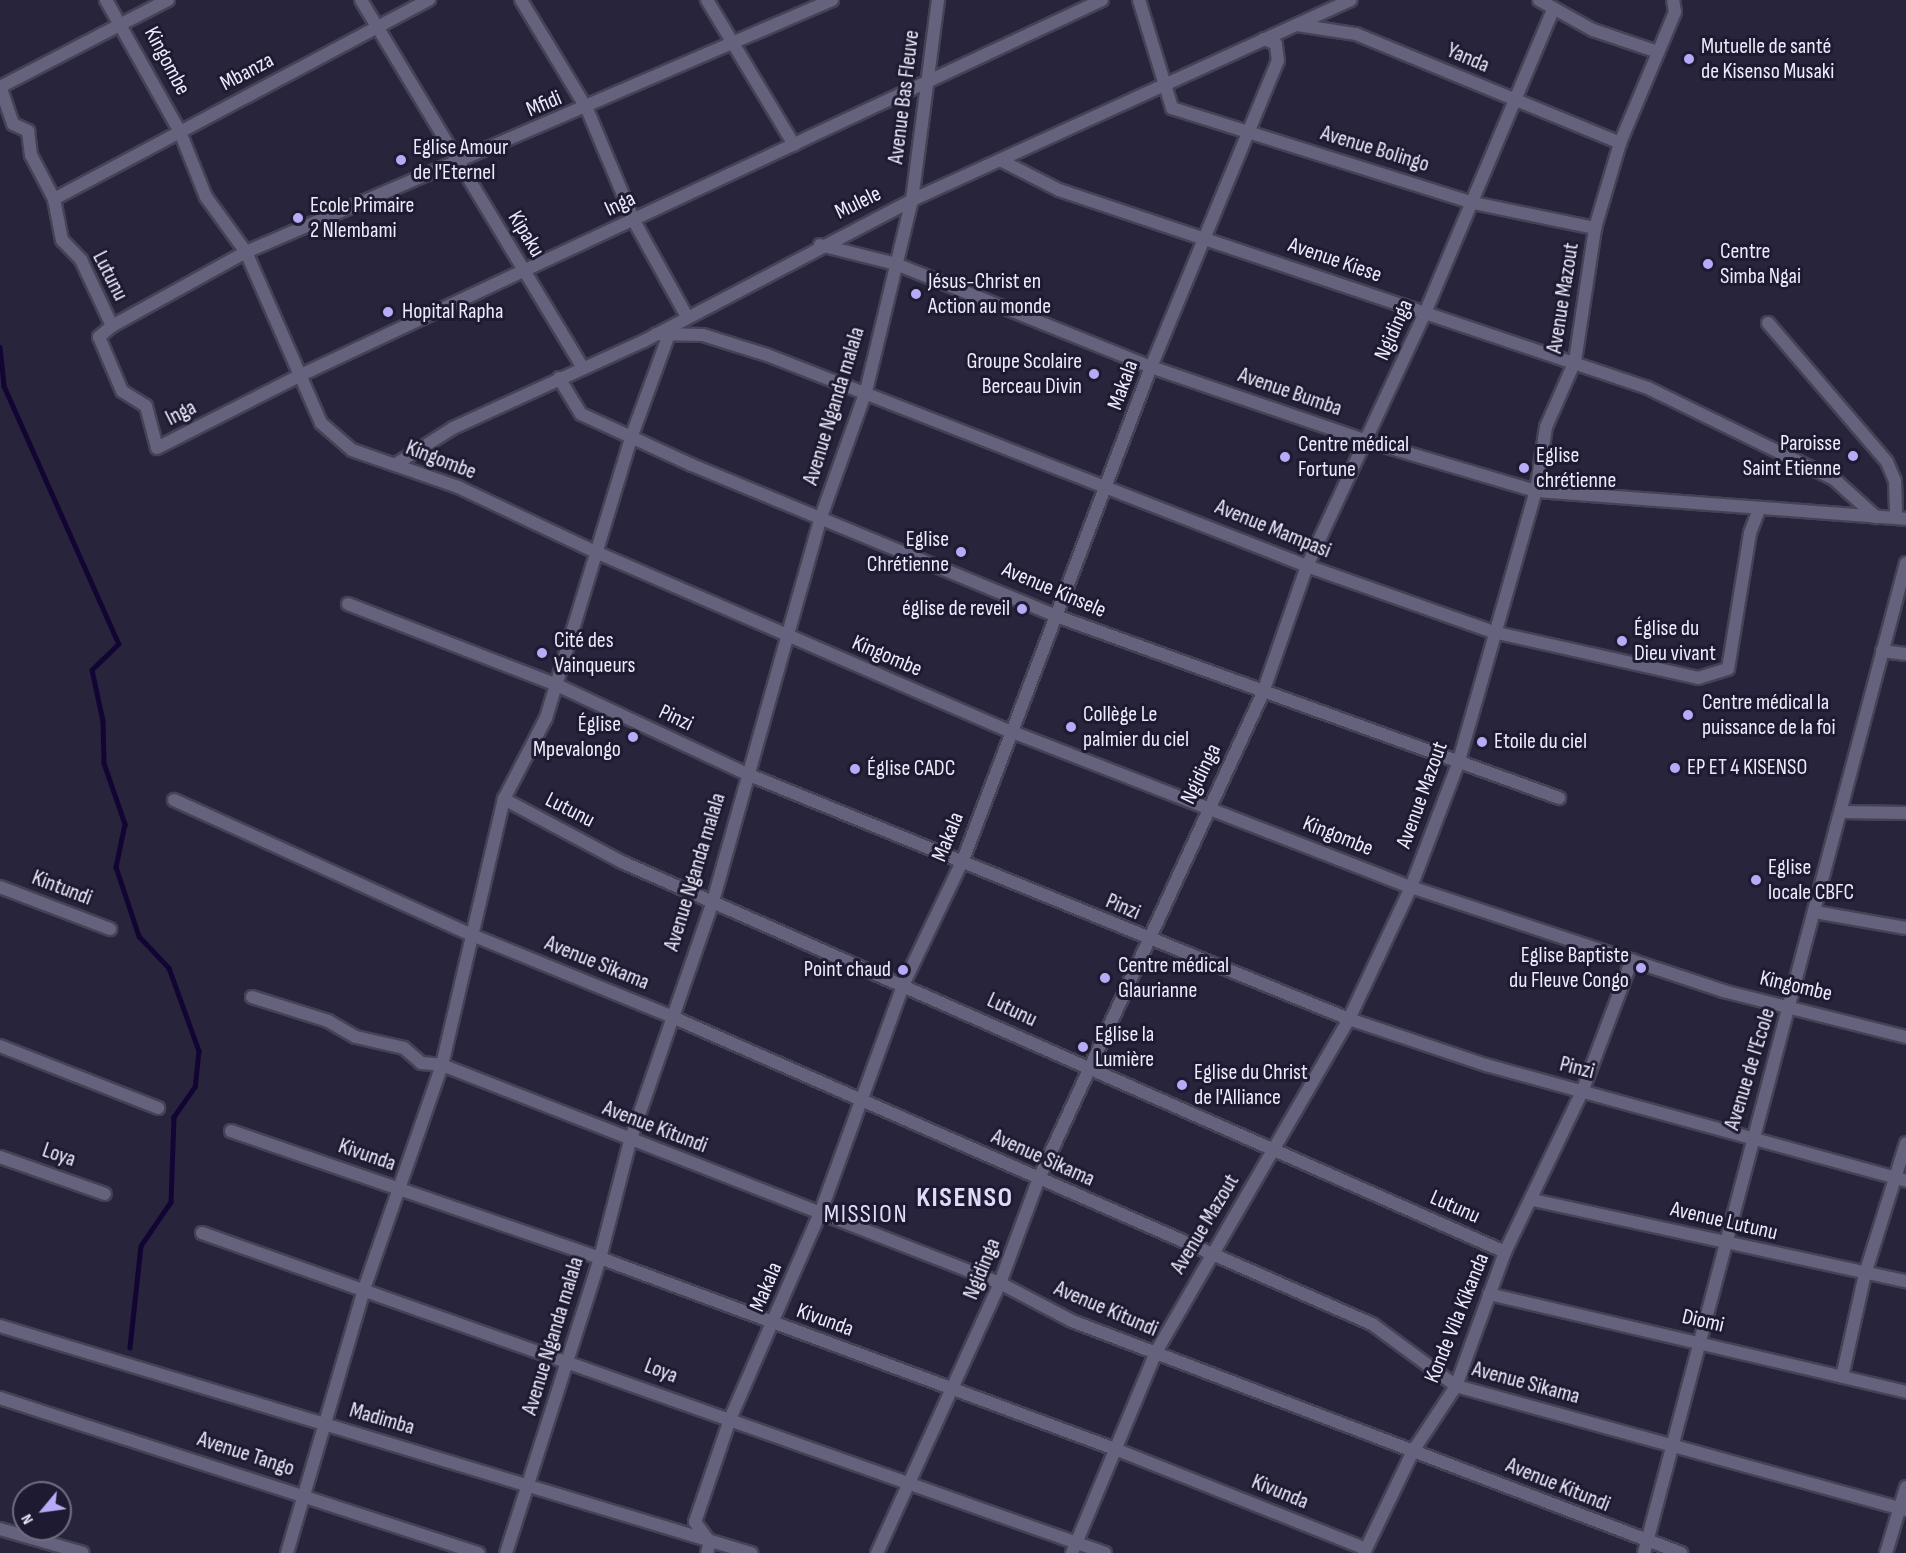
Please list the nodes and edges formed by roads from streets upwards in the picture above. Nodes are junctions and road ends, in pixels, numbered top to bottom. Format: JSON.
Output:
{"nodes":[{"id":1,"x":106,"y":0,"type":"edge"},
{"id":2,"x":168,"y":0,"type":"edge"},
{"id":3,"x":361,"y":0,"type":"edge"},
{"id":4,"x":429,"y":0,"type":"edge"},
{"id":5,"x":521,"y":0,"type":"edge"},
{"id":6,"x":707,"y":0,"type":"edge"},
{"id":7,"x":832,"y":0,"type":"edge"},
{"id":8,"x":938,"y":0,"type":"edge"},
{"id":9,"x":1102,"y":0,"type":"edge"},
{"id":10,"x":1139,"y":0,"type":"edge"},
{"id":11,"x":1350,"y":0,"type":"edge"},
{"id":12,"x":1539,"y":0,"type":"edge"},
{"id":13,"x":1674,"y":0,"type":"edge"},
{"id":14,"x":1553,"y":10,"type":"junction"},
{"id":15,"x":123,"y":22,"type":"junction"},
{"id":16,"x":1296,"y":24,"type":"junction"},
{"id":17,"x":375,"y":27,"type":"junction"},
{"id":18,"x":1264,"y":39,"type":"junction"},
{"id":19,"x":734,"y":46,"type":"junction"},
{"id":20,"x":1658,"y":52,"type":"junction"},
{"id":21,"x":926,"y":82,"type":"junction"},
{"id":22,"x":1168,"y":82,"type":"junction"},
{"id":23,"x":1,"y":86,"type":"edge"},
{"id":24,"x":1515,"y":101,"type":"junction"},
{"id":25,"x":587,"y":109,"type":"junction"},
{"id":26,"x":180,"y":132,"type":"junction"},
{"id":27,"x":1250,"y":132,"type":"junction"},
{"id":28,"x":1620,"y":143,"type":"junction"},
{"id":29,"x":794,"y":145,"type":"junction"},
{"id":30,"x":1000,"y":159,"type":"junction"},
{"id":31,"x":460,"y":164,"type":"junction"},
{"id":32,"x":54,"y":199,"type":"junction"},
{"id":33,"x":912,"y":200,"type":"junction"},
{"id":34,"x":1474,"y":202,"type":"junction"},
{"id":35,"x":634,"y":220,"type":"junction"},
{"id":36,"x":1595,"y":228,"type":"junction"},
{"id":37,"x":1209,"y":239,"type":"junction"},
{"id":38,"x":820,"y":245,"type":"junction"},
{"id":39,"x":246,"y":252,"type":"junction"},
{"id":40,"x":896,"y":264,"type":"junction"},
{"id":41,"x":525,"y":273,"type":"junction"},
{"id":42,"x":1425,"y":313,"type":"junction"},
{"id":43,"x":686,"y":315,"type":"junction"},
{"id":44,"x":1768,"y":323,"type":"dead end"},
{"id":45,"x":112,"y":326,"type":"junction"},
{"id":46,"x":662,"y":336,"type":"junction"},
{"id":47,"x":1575,"y":361,"type":"junction"},
{"id":48,"x":582,"y":366,"type":"junction"},
{"id":49,"x":1151,"y":367,"type":"junction"},
{"id":50,"x":303,"y":374,"type":"junction"},
{"id":51,"x":559,"y":378,"type":"junction"},
{"id":52,"x":866,"y":391,"type":"junction"},
{"id":53,"x":630,"y":438,"type":"junction"},
{"id":54,"x":1367,"y":441,"type":"junction"},
{"id":55,"x":157,"y":448,"type":"joint"},
{"id":56,"x":396,"y":464,"type":"junction"},
{"id":57,"x":1110,"y":486,"type":"junction"},
{"id":58,"x":1536,"y":491,"type":"junction"},
{"id":59,"x":1759,"y":508,"type":"junction"},
{"id":60,"x":822,"y":514,"type":"junction"},
{"id":61,"x":1876,"y":517,"type":"junction"},
{"id":62,"x":1901,"y":519,"type":"edge"},
{"id":63,"x":600,"y":554,"type":"junction"},
{"id":64,"x":1906,"y":563,"type":"edge"},
{"id":65,"x":1307,"y":566,"type":"junction"},
{"id":66,"x":348,"y":604,"type":"dead end"},
{"id":67,"x":1059,"y":616,"type":"junction"},
{"id":68,"x":1493,"y":632,"type":"junction"},
{"id":69,"x":786,"y":636,"type":"junction"},
{"id":70,"x":1882,"y":651,"type":"junction"},
{"id":71,"x":1906,"y":654,"type":"edge"},
{"id":72,"x":557,"y":685,"type":"junction"},
{"id":73,"x":1262,"y":695,"type":"junction"},
{"id":74,"x":1010,"y":731,"type":"junction"},
{"id":75,"x":1458,"y":764,"type":"junction"},
{"id":76,"x":747,"y":774,"type":"junction"},
{"id":77,"x":1559,"y":798,"type":"dead end"},
{"id":78,"x":504,"y":799,"type":"junction"},
{"id":79,"x":174,"y":800,"type":"dead end"},
{"id":80,"x":1208,"y":807,"type":"junction"},
{"id":81,"x":1842,"y":812,"type":"junction"},
{"id":82,"x":1906,"y":813,"type":"edge"},
{"id":83,"x":963,"y":860,"type":"junction"},
{"id":84,"x":0,"y":887,"type":"edge"},
{"id":85,"x":1411,"y":887,"type":"junction"},
{"id":86,"x":713,"y":901,"type":"junction"},
{"id":87,"x":1815,"y":912,"type":"junction"},
{"id":88,"x":1906,"y":928,"type":"edge"},
{"id":89,"x":110,"y":929,"type":"dead end"},
{"id":90,"x":472,"y":935,"type":"junction"},
{"id":91,"x":1148,"y":940,"type":"junction"},
{"id":92,"x":1632,"y":960,"type":"junction"},
{"id":93,"x":904,"y":983,"type":"junction"},
{"id":94,"x":252,"y":997,"type":"dead end"},
{"id":95,"x":1792,"y":1004,"type":"junction"},
{"id":96,"x":670,"y":1016,"type":"junction"},
{"id":97,"x":1349,"y":1019,"type":"junction"},
{"id":98,"x":1906,"y":1036,"type":"edge"},
{"id":99,"x":0,"y":1046,"type":"edge"},
{"id":100,"x":442,"y":1065,"type":"junction"},
{"id":101,"x":1090,"y":1069,"type":"junction"},
{"id":102,"x":1582,"y":1092,"type":"junction"},
{"id":103,"x":863,"y":1102,"type":"junction"},
{"id":104,"x":158,"y":1108,"type":"dead end"},
{"id":105,"x":231,"y":1131,"type":"dead end"},
{"id":106,"x":1752,"y":1138,"type":"junction"},
{"id":107,"x":630,"y":1141,"type":"junction"},
{"id":108,"x":1906,"y":1143,"type":"edge"},
{"id":109,"x":1273,"y":1151,"type":"junction"},
{"id":110,"x":0,"y":1157,"type":"edge"},
{"id":111,"x":1039,"y":1178,"type":"junction"},
{"id":112,"x":1900,"y":1179,"type":"edge"},
{"id":113,"x":401,"y":1189,"type":"junction"},
{"id":114,"x":105,"y":1194,"type":"dead end"},
{"id":115,"x":1533,"y":1200,"type":"junction"},
{"id":116,"x":821,"y":1210,"type":"junction"},
{"id":117,"x":202,"y":1233,"type":"dead end"},
{"id":118,"x":1724,"y":1242,"type":"junction"},
{"id":119,"x":1505,"y":1252,"type":"junction"},
{"id":120,"x":1212,"y":1257,"type":"junction"},
{"id":121,"x":600,"y":1258,"type":"junction"},
{"id":122,"x":1865,"y":1274,"type":"junction"},
{"id":123,"x":1906,"y":1281,"type":"edge"},
{"id":124,"x":1000,"y":1283,"type":"junction"},
{"id":125,"x":364,"y":1289,"type":"junction"},
{"id":126,"x":1490,"y":1294,"type":"junction"},
{"id":127,"x":773,"y":1324,"type":"junction"},
{"id":128,"x":0,"y":1326,"type":"edge"},
{"id":129,"x":1699,"y":1341,"type":"junction"},
{"id":130,"x":1156,"y":1352,"type":"junction"},
{"id":131,"x":569,"y":1359,"type":"junction"},
{"id":132,"x":1842,"y":1377,"type":"junction"},
{"id":133,"x":1456,"y":1386,"type":"junction"},
{"id":134,"x":952,"y":1389,"type":"junction"},
{"id":135,"x":1906,"y":1392,"type":"edge"},
{"id":136,"x":0,"y":1398,"type":"edge"},
{"id":137,"x":730,"y":1419,"type":"junction"},
{"id":138,"x":327,"y":1425,"type":"junction"},
{"id":139,"x":1671,"y":1443,"type":"junction"},
{"id":140,"x":1115,"y":1449,"type":"junction"},
{"id":141,"x":1413,"y":1451,"type":"junction"},
{"id":142,"x":909,"y":1480,"type":"junction"},
{"id":143,"x":530,"y":1482,"type":"junction"},
{"id":144,"x":1906,"y":1487,"type":"edge"},
{"id":145,"x":305,"y":1494,"type":"junction"},
{"id":146,"x":1903,"y":1509,"type":"edge"},
{"id":147,"x":0,"y":1529,"type":"edge"},
{"id":148,"x":709,"y":1547,"type":"edge"},
{"id":149,"x":1074,"y":1548,"type":"edge"},
{"id":150,"x":1645,"y":1548,"type":"edge"},
{"id":151,"x":1365,"y":1551,"type":"edge"},
{"id":152,"x":83,"y":1553,"type":"edge"},
{"id":153,"x":287,"y":1553,"type":"edge"},
{"id":154,"x":478,"y":1553,"type":"edge"},
{"id":155,"x":506,"y":1553,"type":"edge"},
{"id":156,"x":752,"y":1553,"type":"edge"},
{"id":157,"x":877,"y":1553,"type":"edge"},
{"id":158,"x":1104,"y":1553,"type":"edge"},
{"id":159,"x":1681,"y":1553,"type":"edge"},
{"id":160,"x":1886,"y":1553,"type":"edge"}],
"edges":[{"from":1,"to":15,"type":"street","name":"Kingombe"},
{"from":2,"to":15,"type":"street"},
{"from":3,"to":17,"type":"street","name":"Kipaku"},
{"from":4,"to":17,"type":"street","name":"Mbanza"},
{"from":5,"to":25,"type":"street"},
{"from":6,"to":19,"type":"street"},
{"from":7,"to":19,"type":"street","name":"Mfidi"},
{"from":8,"to":21,"type":"street","name":"Avenue Bas Fleuve"},
{"from":9,"to":21,"type":"street","name":"Inga"},
{"from":10,"to":22,"type":"street"},
{"from":11,"to":16,"type":"street","name":"Mulele"},
{"from":12,"to":14,"type":"street"},
{"from":13,"to":20,"type":"street","name":"Avenue Mazout"},
{"from":14,"to":20,"type":"street"},
{"from":14,"to":24,"type":"street","name":"Ngidinga"},
{"from":15,"to":23,"type":"street"},
{"from":15,"to":26,"type":"street","name":"Kingombe"},
{"from":16,"to":18,"type":"street","name":"Mulele"},
{"from":16,"to":24,"type":"street","name":"Yanda"},
{"from":17,"to":26,"type":"street","name":"Mbanza"},
{"from":17,"to":31,"type":"street","name":"Kipaku"},
{"from":18,"to":22,"type":"street","name":"Mulele"},
{"from":18,"to":27,"type":"street","name":"Makala"},
{"from":19,"to":25,"type":"street","name":"Mfidi"},
{"from":19,"to":29,"type":"street"},
{"from":20,"to":28,"type":"street","name":"Avenue Mazout"},
{"from":21,"to":29,"type":"street","name":"Inga"},
{"from":21,"to":33,"type":"street","name":"Avenue Bas Fleuve"},
{"from":22,"to":27,"type":"street","name":"Avenue Bolingo"},
{"from":22,"to":30,"type":"street","name":"Mulele"},
{"from":23,"to":32,"type":"street","name":"Lutunu"},
{"from":24,"to":28,"type":"street","name":"Yanda"},
{"from":24,"to":34,"type":"street","name":"Ngidinga"},
{"from":25,"to":31,"type":"street","name":"Mfidi"},
{"from":25,"to":35,"type":"street"},
{"from":26,"to":32,"type":"street","name":"Mbanza"},
{"from":26,"to":39,"type":"street","name":"Kingombe"},
{"from":27,"to":34,"type":"street","name":"Avenue Bolingo"},
{"from":27,"to":37,"type":"street","name":"Makala"},
{"from":28,"to":36,"type":"street","name":"Avenue Mazout"},
{"from":29,"to":35,"type":"street","name":"Inga"},
{"from":30,"to":33,"type":"street","name":"Mulele"},
{"from":30,"to":37,"type":"street","name":"Avenue Kiese"},
{"from":31,"to":39,"type":"street","name":"Mfidi"},
{"from":31,"to":41,"type":"street","name":"Kipaku"},
{"from":32,"to":45,"type":"street","name":"Lutunu"},
{"from":33,"to":38,"type":"street","name":"Mulele"},
{"from":33,"to":40,"type":"street","name":"Avenue Nganda malala"},
{"from":34,"to":36,"type":"street","name":"Avenue Bolingo"},
{"from":34,"to":42,"type":"street","name":"Ngidinga"},
{"from":35,"to":41,"type":"street","name":"Inga"},
{"from":35,"to":43,"type":"street"},
{"from":36,"to":47,"type":"street","name":"Avenue Mazout"},
{"from":37,"to":42,"type":"street","name":"Avenue Kiese"},
{"from":37,"to":49,"type":"street","name":"Makala"},
{"from":38,"to":40,"type":"street","name":"Avenue Bumba"},
{"from":38,"to":43,"type":"street","name":"Mulele"},
{"from":39,"to":45,"type":"street","name":"Mfidi"},
{"from":39,"to":50,"type":"street","name":"Kingombe"},
{"from":40,"to":49,"type":"street","name":"Avenue Bumba"},
{"from":40,"to":52,"type":"street","name":"Avenue Nganda malala"},
{"from":41,"to":48,"type":"street","name":"Kipaku"},
{"from":41,"to":50,"type":"street","name":"Inga"},
{"from":42,"to":47,"type":"street","name":"Avenue Kiese"},
{"from":42,"to":54,"type":"street","name":"Ngidinga"},
{"from":43,"to":46,"type":"street","name":"Mulele"},
{"from":44,"to":62,"type":"street"},
{"from":45,"to":55,"type":"street","name":"Lutunu"},
{"from":46,"to":48,"type":"street","name":"Mulele"},
{"from":46,"to":52,"type":"street","name":"Avenue Mampasi"},
{"from":46,"to":53,"type":"street"},
{"from":47,"to":58,"type":"street","name":"Avenue Mazout"},
{"from":47,"to":61,"type":"street","name":"Avenue Kiese"},
{"from":48,"to":51,"type":"street","name":"Mulele"},
{"from":49,"to":54,"type":"street","name":"Avenue Bumba"},
{"from":49,"to":57,"type":"street","name":"Makala"},
{"from":50,"to":55,"type":"street","name":"Inga"},
{"from":50,"to":56,"type":"street","name":"Kingombe"},
{"from":51,"to":53,"type":"street","name":"Avenue Kinsele"},
{"from":51,"to":56,"type":"street","name":"Mulele"},
{"from":52,"to":57,"type":"street","name":"Avenue Mampasi"},
{"from":52,"to":60,"type":"street","name":"Avenue Nganda malala"},
{"from":53,"to":60,"type":"street","name":"Avenue Kinsele"},
{"from":53,"to":63,"type":"street"},
{"from":54,"to":58,"type":"street","name":"Avenue Bumba"},
{"from":54,"to":65,"type":"street","name":"Ngidinga"},
{"from":56,"to":63,"type":"street","name":"Kingombe"},
{"from":57,"to":65,"type":"street","name":"Avenue Mampasi"},
{"from":57,"to":67,"type":"street","name":"Makala"},
{"from":58,"to":59,"type":"street","name":"Avenue Bumba"},
{"from":58,"to":68,"type":"street","name":"Avenue Mazout"},
{"from":59,"to":61,"type":"street","name":"Avenue Bumba"},
{"from":59,"to":68,"type":"street","name":"Avenue Mampasi"},
{"from":60,"to":67,"type":"street","name":"Avenue Kinsele"},
{"from":60,"to":69,"type":"street","name":"Avenue Nganda malala"},
{"from":61,"to":62,"type":"street","name":"Avenue Bumba"},
{"from":63,"to":69,"type":"street","name":"Kingombe"},
{"from":63,"to":72,"type":"street"},
{"from":64,"to":70,"type":"street","name":"Avenue de l'Ecole"},
{"from":65,"to":68,"type":"street","name":"Avenue Mampasi"},
{"from":65,"to":73,"type":"street","name":"Ngidinga"},
{"from":66,"to":72,"type":"street","name":"Pinzi"},
{"from":67,"to":73,"type":"street","name":"Avenue Kinsele"},
{"from":67,"to":74,"type":"street","name":"Makala"},
{"from":68,"to":75,"type":"street","name":"Avenue Mazout"},
{"from":69,"to":74,"type":"street","name":"Kingombe"},
{"from":69,"to":76,"type":"street","name":"Avenue Nganda malala"},
{"from":70,"to":71,"type":"street"},
{"from":70,"to":81,"type":"street","name":"Avenue de l'Ecole"},
{"from":72,"to":76,"type":"street","name":"Pinzi"},
{"from":72,"to":78,"type":"street"},
{"from":73,"to":75,"type":"street","name":"Avenue Kinsele"},
{"from":73,"to":80,"type":"street","name":"Ngidinga"},
{"from":74,"to":80,"type":"street","name":"Kingombe"},
{"from":74,"to":83,"type":"street","name":"Makala"},
{"from":75,"to":77,"type":"street","name":"Avenue Kinsele"},
{"from":75,"to":85,"type":"street","name":"Avenue Mazout"},
{"from":76,"to":83,"type":"street","name":"Pinzi"},
{"from":76,"to":86,"type":"street","name":"Avenue Nganda malala"},
{"from":78,"to":86,"type":"street","name":"Lutunu"},
{"from":78,"to":90,"type":"street"},
{"from":79,"to":90,"type":"street","name":"Avenue Sikama"},
{"from":80,"to":85,"type":"street","name":"Kingombe"},
{"from":80,"to":91,"type":"street","name":"Ngidinga"},
{"from":81,"to":82,"type":"street"},
{"from":81,"to":87,"type":"street","name":"Avenue de l'Ecole"},
{"from":83,"to":91,"type":"street","name":"Pinzi"},
{"from":83,"to":93,"type":"street","name":"Makala"},
{"from":84,"to":89,"type":"street","name":"Kintundi"},
{"from":85,"to":92,"type":"street","name":"Kingombe"},
{"from":85,"to":97,"type":"street","name":"Avenue Mazout"},
{"from":86,"to":93,"type":"street","name":"Lutunu"},
{"from":86,"to":96,"type":"street","name":"Avenue Nganda malala"},
{"from":87,"to":88,"type":"street"},
{"from":87,"to":95,"type":"street","name":"Avenue de l'Ecole"},
{"from":90,"to":96,"type":"street","name":"Avenue Sikama"},
{"from":90,"to":100,"type":"street"},
{"from":91,"to":97,"type":"street","name":"Pinzi"},
{"from":91,"to":101,"type":"street","name":"Ngidinga"},
{"from":92,"to":95,"type":"street","name":"Kingombe"},
{"from":92,"to":102,"type":"street","name":"Konde Vila Kikanda"},
{"from":93,"to":101,"type":"street","name":"Lutunu"},
{"from":93,"to":103,"type":"street","name":"Makala"},
{"from":94,"to":100,"type":"street","name":"Avenue Kitundi"},
{"from":95,"to":98,"type":"street","name":"Kingombe"},
{"from":95,"to":106,"type":"street","name":"Avenue de l'Ecole"},
{"from":96,"to":103,"type":"street","name":"Avenue Sikama"},
{"from":96,"to":107,"type":"street","name":"Avenue Nganda malala"},
{"from":97,"to":102,"type":"street","name":"Pinzi"},
{"from":97,"to":109,"type":"street","name":"Avenue Mazout"},
{"from":99,"to":104,"type":"street"},
{"from":100,"to":107,"type":"street","name":"Avenue Kitundi"},
{"from":100,"to":113,"type":"street"},
{"from":101,"to":109,"type":"street","name":"Lutunu"},
{"from":101,"to":111,"type":"street","name":"Ngidinga"},
{"from":102,"to":106,"type":"street","name":"Pinzi"},
{"from":102,"to":115,"type":"street","name":"Konde Vila Kikanda"},
{"from":103,"to":111,"type":"street","name":"Avenue Sikama"},
{"from":103,"to":116,"type":"street","name":"Makala"},
{"from":105,"to":113,"type":"street","name":"Kivunda"},
{"from":106,"to":112,"type":"street","name":"Pinzi"},
{"from":106,"to":118,"type":"street","name":"Avenue de l'Ecole"},
{"from":107,"to":116,"type":"street","name":"Avenue Kitundi"},
{"from":107,"to":121,"type":"street","name":"Avenue Nganda malala"},
{"from":108,"to":112,"type":"street"},
{"from":109,"to":119,"type":"street","name":"Lutunu"},
{"from":109,"to":120,"type":"street","name":"Avenue Mazout"},
{"from":110,"to":114,"type":"street","name":"Loya"},
{"from":111,"to":120,"type":"street","name":"Avenue Sikama"},
{"from":111,"to":124,"type":"street","name":"Ngidinga"},
{"from":112,"to":122,"type":"street"},
{"from":113,"to":121,"type":"street","name":"Kivunda"},
{"from":113,"to":125,"type":"street"},
{"from":115,"to":118,"type":"street","name":"Avenue Lutunu"},
{"from":115,"to":119,"type":"street","name":"Konde Vila Kikanda"},
{"from":116,"to":124,"type":"street","name":"Avenue Kitundi"},
{"from":116,"to":127,"type":"street","name":"Makala"},
{"from":117,"to":125,"type":"street","name":"Loya"},
{"from":118,"to":122,"type":"street","name":"Avenue Lutunu"},
{"from":118,"to":129,"type":"street","name":"Avenue de l'Ecole"},
{"from":119,"to":126,"type":"street","name":"Konde Vila Kikanda"},
{"from":120,"to":130,"type":"street","name":"Avenue Mazout"},
{"from":120,"to":133,"type":"street","name":"Avenue Sikama"},
{"from":121,"to":127,"type":"street","name":"Kivunda"},
{"from":121,"to":131,"type":"street","name":"Avenue Nganda malala"},
{"from":122,"to":123,"type":"street","name":"Avenue Lutunu"},
{"from":122,"to":132,"type":"street"},
{"from":124,"to":130,"type":"street","name":"Avenue Kitundi"},
{"from":124,"to":134,"type":"street","name":"Ngidinga"},
{"from":125,"to":131,"type":"street","name":"Loya"},
{"from":125,"to":138,"type":"street"},
{"from":126,"to":129,"type":"street","name":"Diomi"},
{"from":126,"to":133,"type":"street","name":"Konde Vila Kikanda"},
{"from":127,"to":134,"type":"street","name":"Kivunda"},
{"from":127,"to":137,"type":"street","name":"Makala"},
{"from":128,"to":138,"type":"street","name":"Madimba"},
{"from":129,"to":132,"type":"street","name":"Diomi"},
{"from":129,"to":139,"type":"street","name":"Avenue de l'Ecole"},
{"from":130,"to":140,"type":"street","name":"Avenue Mazout"},
{"from":130,"to":141,"type":"street","name":"Avenue Kitundi"},
{"from":131,"to":137,"type":"street","name":"Loya"},
{"from":131,"to":143,"type":"street","name":"Avenue Nganda malala"},
{"from":132,"to":135,"type":"street","name":"Diomi"},
{"from":133,"to":139,"type":"street","name":"Avenue Sikama"},
{"from":133,"to":141,"type":"street","name":"Konde Vila Kikanda"},
{"from":134,"to":140,"type":"street","name":"Kivunda"},
{"from":134,"to":142,"type":"street","name":"Ngidinga"},
{"from":136,"to":145,"type":"street","name":"Avenue Tango"},
{"from":137,"to":142,"type":"street","name":"Loya"},
{"from":137,"to":148,"type":"street","name":"Makala"},
{"from":138,"to":143,"type":"street","name":"Madimba"},
{"from":138,"to":145,"type":"street"},
{"from":139,"to":146,"type":"street","name":"Avenue Sikama"},
{"from":139,"to":150,"type":"street","name":"Avenue de l'Ecole"},
{"from":140,"to":149,"type":"street","name":"Avenue Mazout"},
{"from":140,"to":151,"type":"street","name":"Kivunda"},
{"from":141,"to":150,"type":"street","name":"Avenue Kitundi"},
{"from":141,"to":151,"type":"street","name":"Konde Vila Kikanda"},
{"from":142,"to":149,"type":"street","name":"Loya"},
{"from":142,"to":157,"type":"street","name":"Ngidinga"},
{"from":143,"to":148,"type":"street","name":"Madimba"},
{"from":143,"to":155,"type":"street","name":"Avenue Nganda malala"},
{"from":144,"to":146,"type":"street"},
{"from":145,"to":153,"type":"street"},
{"from":145,"to":154,"type":"street","name":"Avenue Tango"},
{"from":146,"to":160,"type":"street"},
{"from":147,"to":152,"type":"street"},
{"from":148,"to":156,"type":"street","name":"Madimba"},
{"from":149,"to":158,"type":"street","name":"Loya"},
{"from":150,"to":159,"type":"street","name":"Avenue Kitundi"}]}
